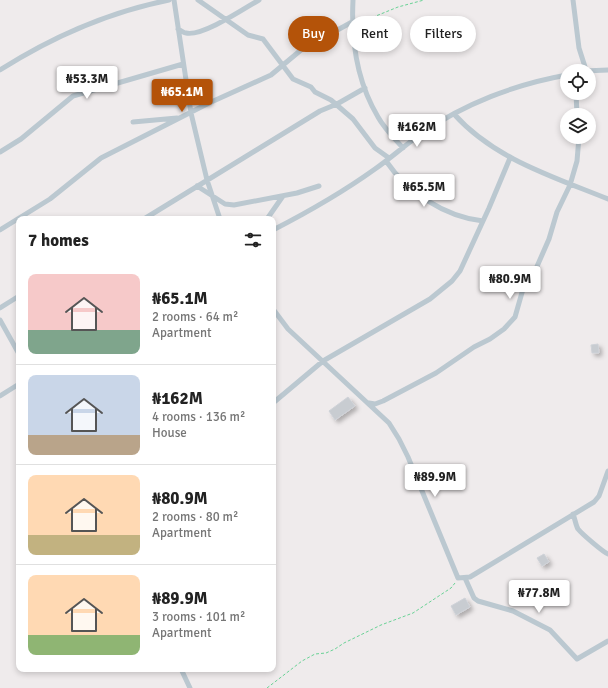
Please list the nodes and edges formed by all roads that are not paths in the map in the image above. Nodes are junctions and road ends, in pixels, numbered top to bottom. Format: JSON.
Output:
{"nodes":[{"id":1,"x":169,"y":0,"type":"edge"},
{"id":2,"x":174,"y":0,"type":"edge"},
{"id":3,"x":198,"y":0,"type":"edge"},
{"id":4,"x":259,"y":0,"type":"edge"},
{"id":5,"x":353,"y":0,"type":"edge"},
{"id":6,"x":573,"y":0,"type":"edge"},
{"id":7,"x":352,"y":16,"type":"edge"},
{"id":8,"x":226,"y":20,"type":"junction"},
{"id":9,"x":347,"y":25,"type":"edge"},
{"id":10,"x":178,"y":29,"type":"junction"},
{"id":11,"x":356,"y":52,"type":"edge"},
{"id":12,"x":183,"y":64,"type":"junction"},
{"id":13,"x":284,"y":64,"type":"junction"},
{"id":14,"x":583,"y":64,"type":"edge"},
{"id":15,"x":0,"y":70,"type":"edge"},
{"id":16,"x":608,"y":70,"type":"edge"},
{"id":17,"x":596,"y":71,"type":"edge"},
{"id":18,"x":560,"y":77,"type":"edge"},
{"id":19,"x":365,"y":88,"type":"junction"},
{"id":20,"x":337,"y":104,"type":"junction"},
{"id":21,"x":191,"y":113,"type":"junction"},
{"id":22,"x":454,"y":114,"type":"junction"},
{"id":23,"x":182,"y":118,"type":"junction"},
{"id":24,"x":133,"y":122,"type":"dead end"},
{"id":25,"x":578,"y":144,"type":"edge"},
{"id":26,"x":403,"y":148,"type":"junction"},
{"id":27,"x":0,"y":152,"type":"edge"},
{"id":28,"x":510,"y":158,"type":"junction"},
{"id":29,"x":388,"y":160,"type":"junction"},
{"id":30,"x":207,"y":180,"type":"junction"},
{"id":31,"x":570,"y":185,"type":"junction"},
{"id":32,"x":197,"y":186,"type":"junction"},
{"id":33,"x":320,"y":186,"type":"dead end"},
{"id":34,"x":212,"y":195,"type":"junction"},
{"id":35,"x":283,"y":196,"type":"junction"},
{"id":36,"x":608,"y":198,"type":"edge"},
{"id":37,"x":23,"y":216,"type":"edge"},
{"id":38,"x":149,"y":216,"type":"edge"},
{"id":39,"x":219,"y":216,"type":"edge"},
{"id":40,"x":269,"y":216,"type":"edge"},
{"id":41,"x":16,"y":220,"type":"edge"},
{"id":42,"x":483,"y":221,"type":"junction"},
{"id":43,"x":276,"y":228,"type":"edge"},
{"id":44,"x":0,"y":230,"type":"edge"},
{"id":45,"x":16,"y":298,"type":"edge"},
{"id":46,"x":0,"y":308,"type":"edge"},
{"id":47,"x":276,"y":317,"type":"edge"},
{"id":48,"x":0,"y":320,"type":"edge"},
{"id":49,"x":16,"y":349,"type":"edge"},
{"id":50,"x":323,"y":361,"type":"junction"},
{"id":51,"x":16,"y":386,"type":"edge"},
{"id":52,"x":0,"y":396,"type":"edge"},
{"id":53,"x":276,"y":400,"type":"edge"},
{"id":54,"x":368,"y":403,"type":"junction"},
{"id":55,"x":608,"y":471,"type":"edge"},
{"id":56,"x":573,"y":514,"type":"junction"},
{"id":57,"x":608,"y":554,"type":"edge"},
{"id":58,"x":465,"y":578,"type":"junction"},
{"id":59,"x":608,"y":641,"type":"edge"},
{"id":60,"x":182,"y":672,"type":"edge"},
{"id":61,"x":190,"y":688,"type":"edge"}],
"edges":[{"from":1,"to":15,"type":"street"},
{"from":2,"to":10,"type":"street"},
{"from":3,"to":8,"type":"street"},
{"from":4,"to":8,"type":"street"},
{"from":5,"to":7,"type":"street"},
{"from":6,"to":14,"type":"street"},
{"from":8,"to":10,"type":"street"},
{"from":8,"to":13,"type":"street"},
{"from":9,"to":13,"type":"street"},
{"from":10,"to":12,"type":"street"},
{"from":11,"to":19,"type":"street"},
{"from":12,"to":21,"type":"street"},
{"from":12,"to":27,"type":"street"},
{"from":13,"to":20,"type":"street"},
{"from":13,"to":21,"type":"street"},
{"from":16,"to":17,"type":"street"},
{"from":18,"to":22,"type":"street"},
{"from":19,"to":20,"type":"street"},
{"from":19,"to":26,"type":"street"},
{"from":20,"to":29,"type":"street"},
{"from":20,"to":30,"type":"street"},
{"from":21,"to":23,"type":"street"},
{"from":21,"to":30,"type":"street"},
{"from":22,"to":26,"type":"street"},
{"from":22,"to":28,"type":"street"},
{"from":23,"to":24,"type":"street"},
{"from":23,"to":37,"type":"street"},
{"from":25,"to":31,"type":"street"},
{"from":26,"to":29,"type":"street"},
{"from":28,"to":31,"type":"street"},
{"from":28,"to":42,"type":"street"},
{"from":29,"to":42,"type":"street"},
{"from":29,"to":43,"type":"street"},
{"from":30,"to":32,"type":"street"},
{"from":30,"to":34,"type":"street"},
{"from":31,"to":36,"type":"street"},
{"from":31,"to":54,"type":"street"},
{"from":32,"to":34,"type":"street"},
{"from":32,"to":38,"type":"street"},
{"from":33,"to":35,"type":"street"},
{"from":34,"to":35,"type":"street"},
{"from":34,"to":39,"type":"street"},
{"from":35,"to":40,"type":"street"},
{"from":41,"to":44,"type":"street"},
{"from":42,"to":50,"type":"street"},
{"from":45,"to":46,"type":"street"},
{"from":47,"to":50,"type":"street"},
{"from":48,"to":49,"type":"street"},
{"from":50,"to":53,"type":"street"},
{"from":50,"to":54,"type":"street"},
{"from":51,"to":52,"type":"street"},
{"from":54,"to":58,"type":"street"},
{"from":55,"to":56,"type":"street"},
{"from":56,"to":57,"type":"street"},
{"from":56,"to":58,"type":"street"},
{"from":58,"to":59,"type":"street"},
{"from":60,"to":61,"type":"street"}]}
